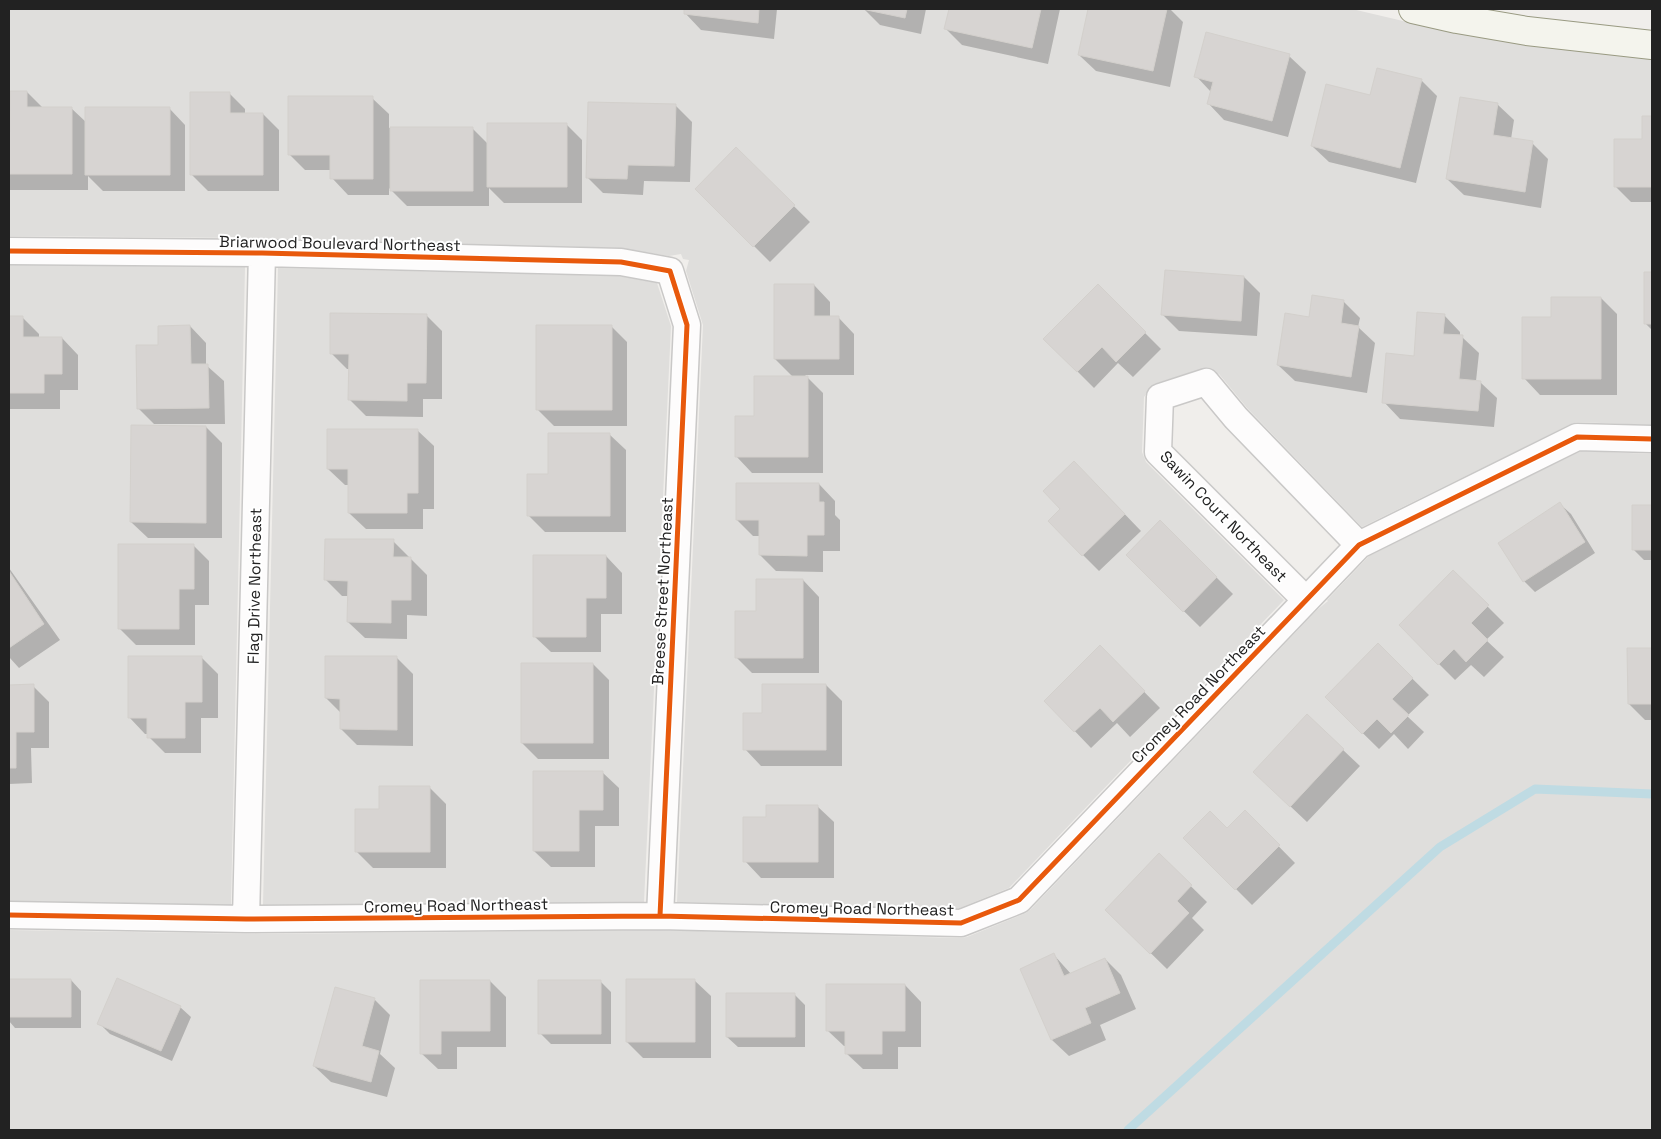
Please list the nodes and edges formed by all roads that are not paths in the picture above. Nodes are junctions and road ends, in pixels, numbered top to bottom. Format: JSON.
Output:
{"nodes":[{"id":1,"x":1413,"y":9,"type":"edge"},
{"id":2,"x":1652,"y":45,"type":"edge"},
{"id":3,"x":9,"y":251,"type":"edge"},
{"id":4,"x":262,"y":253,"type":"junction"},
{"id":5,"x":670,"y":271,"type":"joint"},
{"id":6,"x":1652,"y":439,"type":"edge"},
{"id":7,"x":1359,"y":545,"type":"junction"},
{"id":8,"x":1306,"y":600,"type":"junction"},
{"id":9,"x":9,"y":915,"type":"edge"},
{"id":10,"x":660,"y":916,"type":"junction"},
{"id":11,"x":246,"y":919,"type":"junction"}],
"edges":[{"from":1,"to":2,"type":"street"},
{"from":3,"to":4,"type":"street","name":"Briarwood Boulevard Northeast"},
{"from":4,"to":5,"type":"street","name":"Briarwood Boulevard Northeast"},
{"from":4,"to":11,"type":"street","name":"Flag Drive Northeast"},
{"from":5,"to":10,"type":"street","name":"Breese Street Northeast"},
{"from":6,"to":7,"type":"street","name":"Cromey Road Northeast"},
{"from":7,"to":8,"type":"street","name":"Cromey Road Northeast"},
{"from":7,"to":8,"type":"street","name":"Sawin Court Northeast"},
{"from":8,"to":10,"type":"street","name":"Cromey Road Northeast"},
{"from":9,"to":11,"type":"street","name":"Cromey Road Northeast"},
{"from":10,"to":11,"type":"street","name":"Cromey Road Northeast"}]}
